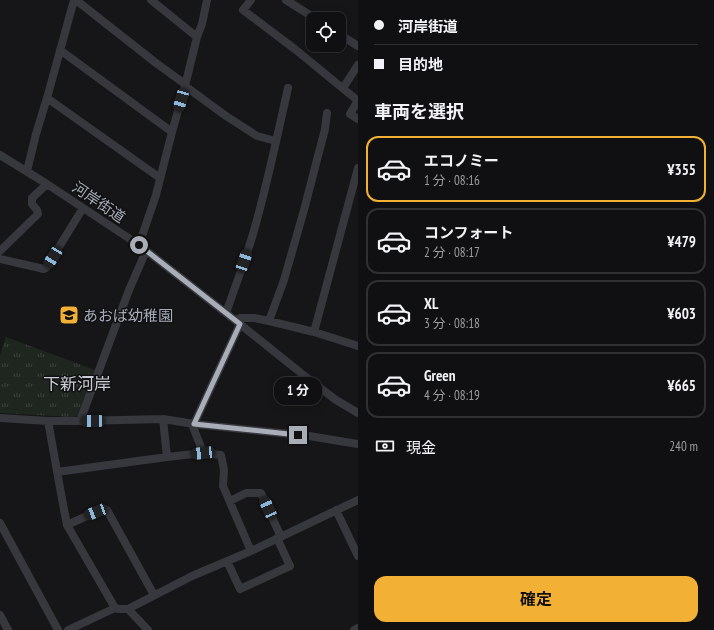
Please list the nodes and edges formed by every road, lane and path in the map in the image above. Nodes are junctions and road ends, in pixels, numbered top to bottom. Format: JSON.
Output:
{"nodes":[{"id":1,"x":75,"y":0,"type":"edge"},
{"id":2,"x":151,"y":0,"type":"edge"},
{"id":3,"x":207,"y":0,"type":"edge"},
{"id":4,"x":252,"y":0,"type":"edge"},
{"id":5,"x":286,"y":0,"type":"edge"},
{"id":6,"x":306,"y":13,"type":"edge"},
{"id":7,"x":197,"y":37,"type":"junction"},
{"id":8,"x":346,"y":38,"type":"edge"},
{"id":9,"x":358,"y":46,"type":"edge"},
{"id":10,"x":60,"y":50,"type":"junction"},
{"id":11,"x":358,"y":65,"type":"edge"},
{"id":12,"x":185,"y":85,"type":"junction"},
{"id":13,"x":288,"y":88,"type":"dead end"},
{"id":14,"x":343,"y":88,"type":"junction"},
{"id":15,"x":48,"y":98,"type":"junction"},
{"id":16,"x":327,"y":113,"type":"dead end"},
{"id":17,"x":358,"y":119,"type":"edge"},
{"id":18,"x":172,"y":132,"type":"junction"},
{"id":19,"x":276,"y":141,"type":"junction"},
{"id":20,"x":0,"y":156,"type":"edge"},
{"id":21,"x":358,"y":168,"type":"edge"},
{"id":22,"x":27,"y":171,"type":"junction"},
{"id":23,"x":160,"y":178,"type":"junction"},
{"id":24,"x":47,"y":184,"type":"junction"},
{"id":25,"x":83,"y":208,"type":"junction"},
{"id":26,"x":139,"y":245,"type":"junction"},
{"id":27,"x":0,"y":251,"type":"edge"},
{"id":28,"x":146,"y":251,"type":"junction"},
{"id":29,"x":0,"y":259,"type":"edge"},
{"id":30,"x":226,"y":313,"type":"junction"},
{"id":31,"x":269,"y":321,"type":"junction"},
{"id":32,"x":238,"y":323,"type":"junction"},
{"id":33,"x":314,"y":332,"type":"junction"},
{"id":34,"x":357,"y":344,"type":"edge"},
{"id":35,"x":357,"y":411,"type":"edge"},
{"id":36,"x":0,"y":418,"type":"edge"},
{"id":37,"x":163,"y":419,"type":"junction"},
{"id":38,"x":48,"y":421,"type":"junction"},
{"id":39,"x":80,"y":421,"type":"junction"},
{"id":40,"x":193,"y":423,"type":"junction"},
{"id":41,"x":358,"y":444,"type":"edge"},
{"id":42,"x":203,"y":453,"type":"junction"},
{"id":43,"x":167,"y":457,"type":"junction"},
{"id":44,"x":57,"y":472,"type":"junction"},
{"id":45,"x":358,"y":500,"type":"edge"},
{"id":46,"x":230,"y":501,"type":"junction"},
{"id":47,"x":336,"y":510,"type":"junction"},
{"id":48,"x":0,"y":523,"type":"edge"},
{"id":49,"x":67,"y":525,"type":"junction"},
{"id":50,"x":279,"y":538,"type":"junction"},
{"id":51,"x":251,"y":551,"type":"junction"},
{"id":52,"x":358,"y":556,"type":"edge"},
{"id":53,"x":227,"y":561,"type":"junction"},
{"id":54,"x":154,"y":595,"type":"junction"},
{"id":55,"x":115,"y":608,"type":"junction"},
{"id":56,"x":128,"y":609,"type":"junction"},
{"id":57,"x":0,"y":615,"type":"edge"},
{"id":58,"x":358,"y":628,"type":"edge"},
{"id":59,"x":8,"y":630,"type":"edge"},
{"id":60,"x":58,"y":630,"type":"edge"},
{"id":61,"x":68,"y":630,"type":"edge"},
{"id":62,"x":148,"y":630,"type":"edge"},
{"id":63,"x":354,"y":630,"type":"edge"}],
"edges":[{"from":1,"to":10,"type":"street"},
{"from":1,"to":12,"type":"street"},
{"from":2,"to":7,"type":"street"},
{"from":3,"to":7,"type":"street"},
{"from":4,"to":14,"type":"street"},
{"from":5,"to":6,"type":"street"},
{"from":7,"to":12,"type":"street"},
{"from":8,"to":9,"type":"street"},
{"from":10,"to":15,"type":"street"},
{"from":10,"to":18,"type":"street"},
{"from":11,"to":14,"type":"street"},
{"from":12,"to":18,"type":"street"},
{"from":12,"to":19,"type":"street"},
{"from":13,"to":19,"type":"street"},
{"from":14,"to":17,"type":"street"},
{"from":15,"to":22,"type":"street"},
{"from":15,"to":23,"type":"street"},
{"from":16,"to":31,"type":"street"},
{"from":18,"to":23,"type":"street"},
{"from":19,"to":30,"type":"street"},
{"from":20,"to":22,"type":"street","name":"河岸街道"},
{"from":21,"to":33,"type":"street"},
{"from":22,"to":24,"type":"street","name":"河岸街道"},
{"from":23,"to":26,"type":"street"},
{"from":24,"to":25,"type":"street","name":"河岸街道"},
{"from":24,"to":27,"type":"street"},
{"from":25,"to":26,"type":"street","name":"河岸街道"},
{"from":25,"to":29,"type":"street"},
{"from":26,"to":28,"type":"street","name":"河岸街道"},
{"from":28,"to":30,"type":"street","name":"河岸街道"},
{"from":28,"to":39,"type":"street"},
{"from":30,"to":32,"type":"street","name":"河岸街道"},
{"from":31,"to":32,"type":"street"},
{"from":31,"to":33,"type":"street"},
{"from":32,"to":35,"type":"street","name":"河岸街道"},
{"from":32,"to":40,"type":"street"},
{"from":33,"to":34,"type":"street"},
{"from":36,"to":38,"type":"street"},
{"from":37,"to":39,"type":"street"},
{"from":37,"to":40,"type":"street"},
{"from":37,"to":43,"type":"street"},
{"from":38,"to":39,"type":"street"},
{"from":38,"to":44,"type":"street"},
{"from":40,"to":41,"type":"street"},
{"from":40,"to":42,"type":"street"},
{"from":42,"to":43,"type":"street"},
{"from":42,"to":46,"type":"street"},
{"from":43,"to":44,"type":"street"},
{"from":44,"to":49,"type":"street"},
{"from":45,"to":47,"type":"street"},
{"from":46,"to":50,"type":"street"},
{"from":46,"to":51,"type":"street"},
{"from":47,"to":50,"type":"street"},
{"from":47,"to":52,"type":"street"},
{"from":48,"to":60,"type":"street"},
{"from":49,"to":54,"type":"street"},
{"from":49,"to":55,"type":"street"},
{"from":50,"to":51,"type":"street"},
{"from":50,"to":53,"type":"street"},
{"from":51,"to":53,"type":"street"},
{"from":53,"to":54,"type":"street"},
{"from":54,"to":56,"type":"street"},
{"from":55,"to":56,"type":"street"},
{"from":55,"to":61,"type":"street"},
{"from":56,"to":62,"type":"street"},
{"from":57,"to":59,"type":"street"},
{"from":58,"to":63,"type":"street"}]}
